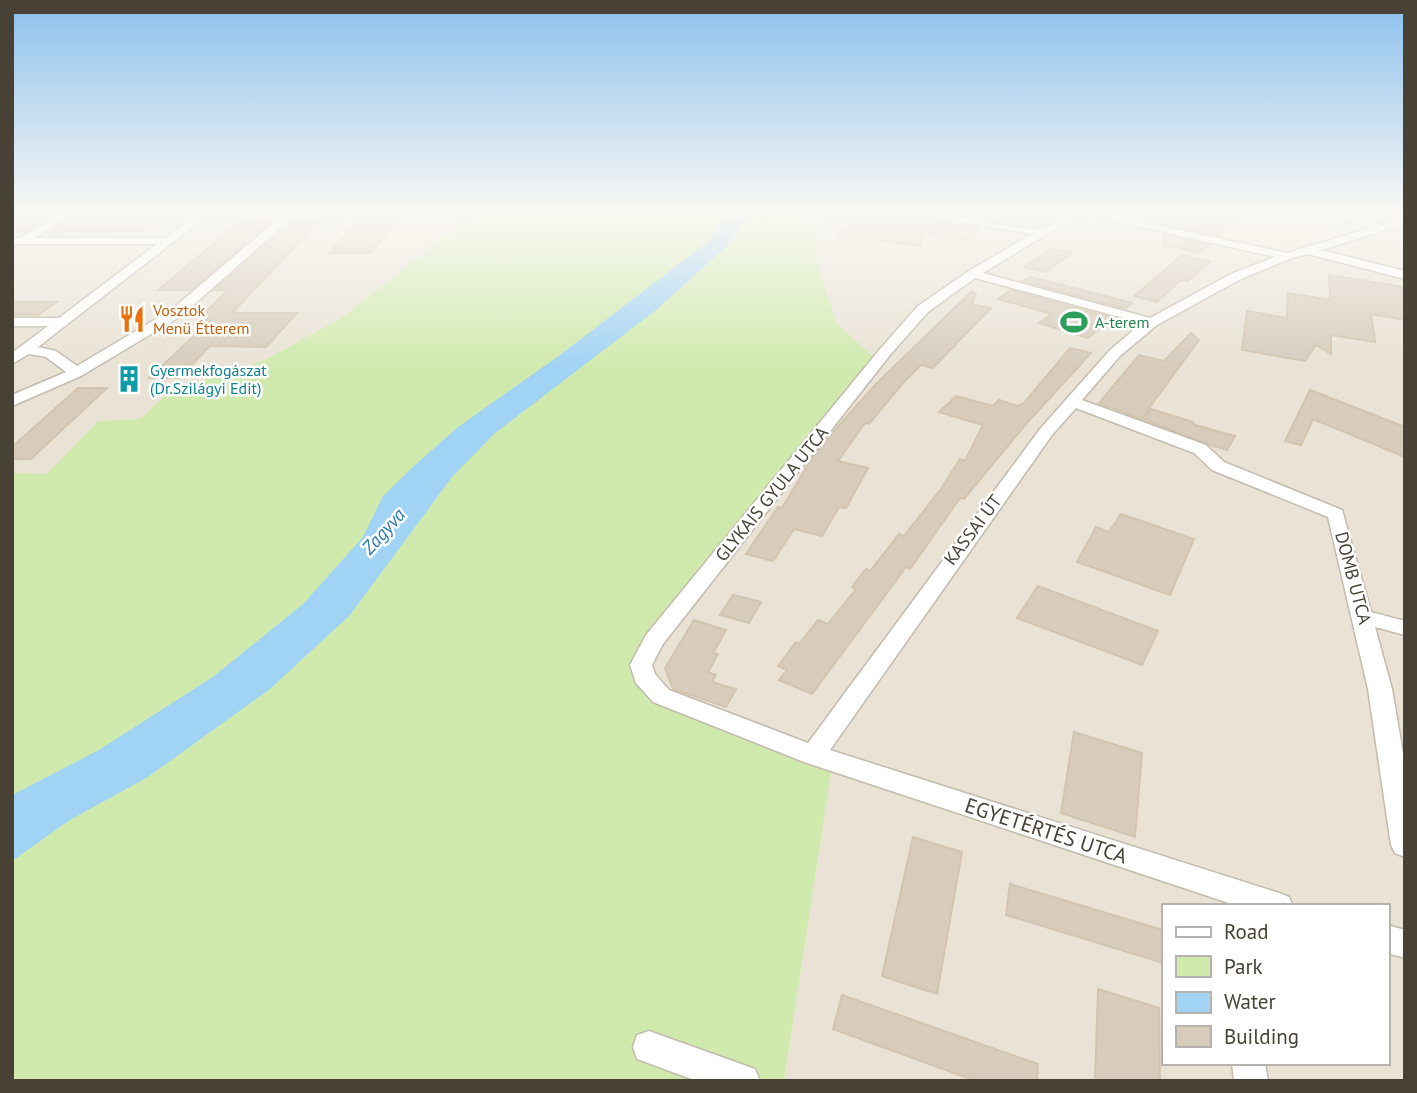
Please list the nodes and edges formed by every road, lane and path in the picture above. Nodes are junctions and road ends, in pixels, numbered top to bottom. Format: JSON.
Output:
{"nodes":[{"id":1,"x":136,"y":266,"type":"edge"},
{"id":2,"x":232,"y":266,"type":"edge"},
{"id":3,"x":987,"y":266,"type":"edge"},
{"id":4,"x":1264,"y":266,"type":"edge"},
{"id":5,"x":1370,"y":266,"type":"edge"},
{"id":6,"x":973,"y":274,"type":"junction"},
{"id":7,"x":1405,"y":275,"type":"edge"},
{"id":8,"x":12,"y":322,"type":"edge"},
{"id":9,"x":1152,"y":322,"type":"junction"},
{"id":10,"x":61,"y":323,"type":"junction"},
{"id":11,"x":26,"y":349,"type":"junction"},
{"id":12,"x":12,"y":360,"type":"edge"},
{"id":13,"x":76,"y":373,"type":"junction"},
{"id":14,"x":12,"y":401,"type":"edge"},
{"id":15,"x":1072,"y":401,"type":"junction"},
{"id":16,"x":1364,"y":617,"type":"junction"},
{"id":17,"x":1405,"y":628,"type":"edge"},
{"id":18,"x":813,"y":754,"type":"junction"},
{"id":19,"x":1405,"y":845,"type":"edge"},
{"id":20,"x":1219,"y":896,"type":"edge"},
{"id":21,"x":1267,"y":904,"type":"edge"},
{"id":22,"x":649,"y":1047,"type":"dead end"},
{"id":23,"x":743,"y":1081,"type":"edge"}],
"edges":[{"from":1,"to":10,"type":"street"},
{"from":2,"to":13,"type":"street"},
{"from":3,"to":6,"type":"street","name":"GLYKAIS GYULA UTCA"},
{"from":4,"to":9,"type":"street","name":"KASSAI ÚT"},
{"from":5,"to":7,"type":"street"},
{"from":6,"to":9,"type":"street"},
{"from":6,"to":18,"type":"street","name":"GLYKAIS GYULA UTCA"},
{"from":8,"to":10,"type":"street"},
{"from":9,"to":15,"type":"street","name":"KASSAI ÚT"},
{"from":10,"to":11,"type":"street"},
{"from":11,"to":12,"type":"street"},
{"from":11,"to":13,"type":"street"},
{"from":13,"to":14,"type":"street"},
{"from":15,"to":16,"type":"street","name":"DOMB UTCA"},
{"from":15,"to":18,"type":"street","name":"KASSAI ÚT"},
{"from":16,"to":17,"type":"street"},
{"from":16,"to":19,"type":"street","name":"DOMB UTCA"},
{"from":18,"to":20,"type":"street","name":"EGYETÉRTÉS UTCA"},
{"from":20,"to":21,"type":"street","name":"EGYETÉRTÉS UTCA"},
{"from":22,"to":23,"type":"street"}]}
